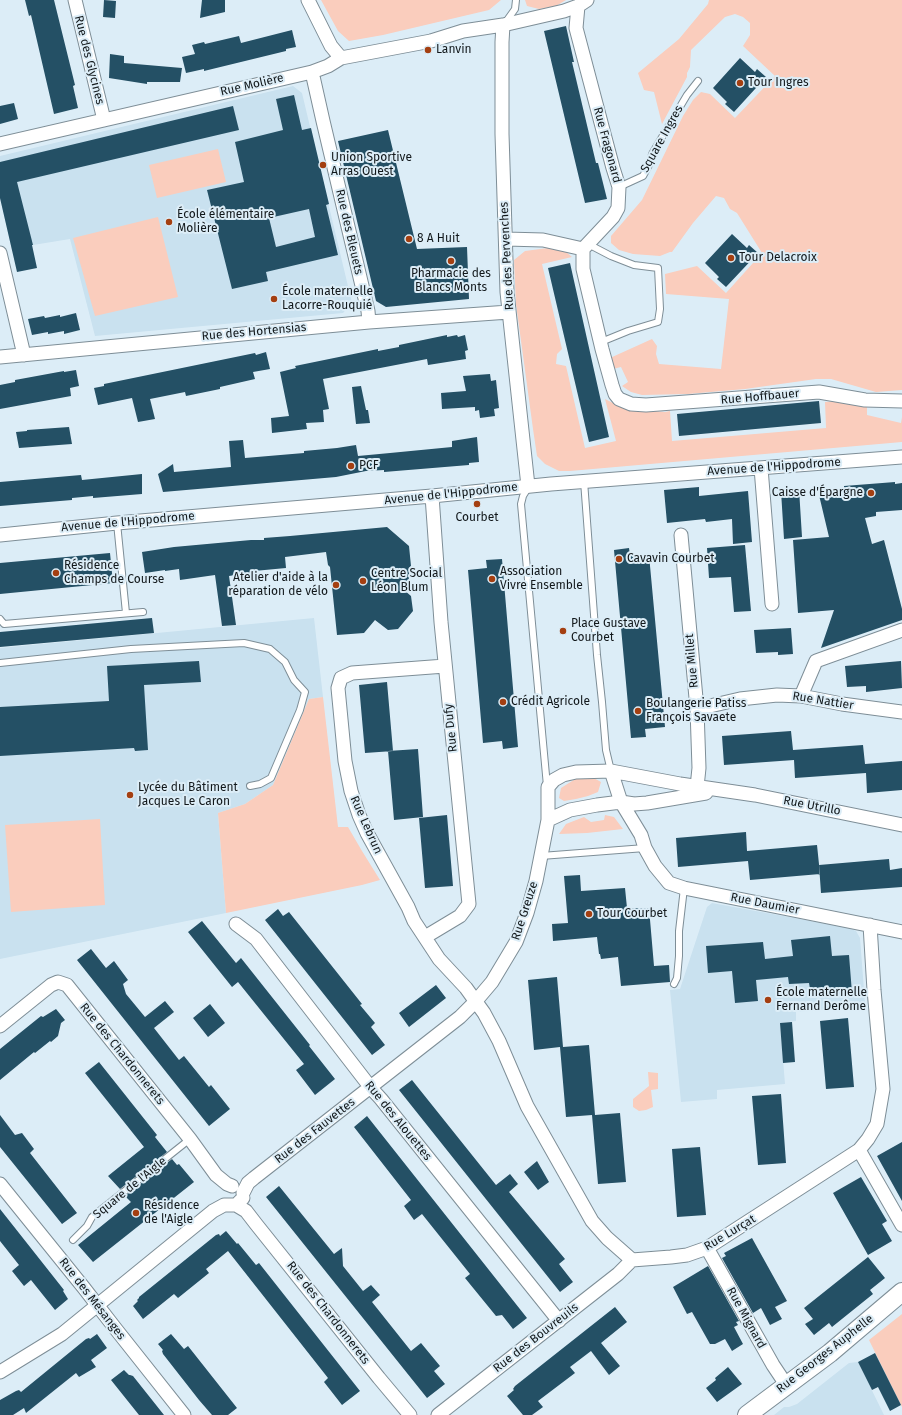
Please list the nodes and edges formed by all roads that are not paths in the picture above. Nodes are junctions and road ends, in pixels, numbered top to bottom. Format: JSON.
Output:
{"nodes":[{"id":1,"x":75,"y":0,"type":"edge"},
{"id":2,"x":308,"y":0,"type":"edge"},
{"id":3,"x":516,"y":0,"type":"edge"},
{"id":4,"x":582,"y":3,"type":"edge"},
{"id":5,"x":503,"y":25,"type":"junction"},
{"id":6,"x":341,"y":58,"type":"junction"},
{"id":7,"x":312,"y":72,"type":"junction"},
{"id":8,"x":698,"y":81,"type":"dead end"},
{"id":9,"x":104,"y":120,"type":"junction"},
{"id":10,"x":0,"y":144,"type":"edge"},
{"id":11,"x":619,"y":187,"type":"junction"},
{"id":12,"x":506,"y":239,"type":"junction"},
{"id":13,"x":586,"y":246,"type":"junction"},
{"id":14,"x":0,"y":253,"type":"edge"},
{"id":15,"x":509,"y":312,"type":"junction"},
{"id":16,"x":369,"y":322,"type":"junction"},
{"id":17,"x":601,"y":342,"type":"junction"},
{"id":18,"x":24,"y":355,"type":"junction"},
{"id":19,"x":0,"y":357,"type":"edge"},
{"id":20,"x":902,"y":401,"type":"edge"},
{"id":21,"x":902,"y":457,"type":"edge"},
{"id":22,"x":762,"y":468,"type":"junction"},
{"id":23,"x":584,"y":481,"type":"junction"},
{"id":24,"x":528,"y":486,"type":"junction"},
{"id":25,"x":432,"y":496,"type":"junction"},
{"id":26,"x":117,"y":523,"type":"junction"},
{"id":27,"x":0,"y":535,"type":"edge"},
{"id":28,"x":681,"y":535,"type":"dead end"},
{"id":29,"x":772,"y":604,"type":"dead end"},
{"id":30,"x":143,"y":612,"type":"dead end"},
{"id":31,"x":126,"y":613,"type":"junction"},
{"id":32,"x":0,"y":619,"type":"edge"},
{"id":33,"x":902,"y":630,"type":"edge"},
{"id":34,"x":0,"y":663,"type":"edge"},
{"id":35,"x":445,"y":666,"type":"junction"},
{"id":36,"x":801,"y":696,"type":"junction"},
{"id":37,"x":697,"y":709,"type":"junction"},
{"id":38,"x":902,"y":712,"type":"edge"},
{"id":39,"x":611,"y":771,"type":"junction"},
{"id":40,"x":250,"y":786,"type":"dead end"},
{"id":41,"x":548,"y":786,"type":"junction"},
{"id":42,"x":698,"y":786,"type":"junction"},
{"id":43,"x":722,"y":792,"type":"junction"},
{"id":44,"x":622,"y":802,"type":"junction"},
{"id":45,"x":548,"y":820,"type":"junction"},
{"id":46,"x":902,"y":824,"type":"edge"},
{"id":47,"x":645,"y":848,"type":"junction"},
{"id":48,"x":541,"y":856,"type":"junction"},
{"id":49,"x":684,"y":888,"type":"junction"},
{"id":50,"x":236,"y":924,"type":"dead end"},
{"id":51,"x":870,"y":925,"type":"junction"},
{"id":52,"x":902,"y":932,"type":"edge"},
{"id":53,"x":426,"y":937,"type":"junction"},
{"id":54,"x":674,"y":984,"type":"dead end"},
{"id":55,"x":475,"y":1002,"type":"junction"},
{"id":56,"x":0,"y":1026,"type":"edge"},
{"id":57,"x":371,"y":1088,"type":"junction"},
{"id":58,"x":190,"y":1139,"type":"junction"},
{"id":59,"x":859,"y":1150,"type":"junction"},
{"id":60,"x":0,"y":1184,"type":"edge"},
{"id":61,"x":233,"y":1195,"type":"junction"},
{"id":62,"x":902,"y":1225,"type":"edge"},
{"id":63,"x":73,"y":1240,"type":"dead end"},
{"id":64,"x":707,"y":1248,"type":"junction"},
{"id":65,"x":632,"y":1260,"type":"junction"},
{"id":66,"x":902,"y":1292,"type":"edge"},
{"id":67,"x":97,"y":1306,"type":"junction"},
{"id":68,"x":559,"y":1321,"type":"junction"},
{"id":69,"x":0,"y":1372,"type":"edge"},
{"id":70,"x":787,"y":1386,"type":"junction"},
{"id":71,"x":184,"y":1415,"type":"edge"},
{"id":72,"x":410,"y":1415,"type":"edge"},
{"id":73,"x":438,"y":1415,"type":"edge"},
{"id":74,"x":747,"y":1415,"type":"edge"}],
"edges":[{"from":1,"to":9,"type":"street","name":"Rue des Glycines"},
{"from":2,"to":6,"type":"street"},
{"from":3,"to":5,"type":"lane"},
{"from":4,"to":5,"type":"street","name":"Rue Molière"},
{"from":4,"to":11,"type":"street","name":"Rue Fragonard"},
{"from":5,"to":6,"type":"street","name":"Rue Molière"},
{"from":5,"to":12,"type":"street","name":"Rue des Pervenches"},
{"from":6,"to":7,"type":"street","name":"Rue Molière"},
{"from":7,"to":9,"type":"street","name":"Rue Molière"},
{"from":7,"to":16,"type":"street","name":"Rue des Bleuets"},
{"from":8,"to":11,"type":"lane","name":"Square Ingres"},
{"from":9,"to":10,"type":"street","name":"Rue Molière"},
{"from":11,"to":13,"type":"street","name":"Rue Fragonard"},
{"from":12,"to":13,"type":"street"},
{"from":12,"to":15,"type":"street","name":"Rue des Pervenches"},
{"from":13,"to":17,"type":"street"},
{"from":13,"to":17,"type":"lane"},
{"from":14,"to":18,"type":"street"},
{"from":15,"to":16,"type":"street","name":"Rue des Hortensias"},
{"from":15,"to":24,"type":"street","name":"Rue des Pervenches"},
{"from":16,"to":18,"type":"street","name":"Rue des Hortensias"},
{"from":17,"to":20,"type":"street","name":"Rue Hoffbauer"},
{"from":18,"to":19,"type":"street","name":"Rue des Hortensias"},
{"from":21,"to":22,"type":"street","name":"Avenue de l'Hippodrome"},
{"from":22,"to":23,"type":"street","name":"Avenue de l'Hippodrome"},
{"from":22,"to":29,"type":"street"},
{"from":23,"to":24,"type":"street","name":"Avenue de l'Hippodrome"},
{"from":23,"to":39,"type":"lane"},
{"from":24,"to":25,"type":"street","name":"Avenue de l'Hippodrome"},
{"from":24,"to":41,"type":"lane"},
{"from":25,"to":26,"type":"street","name":"Avenue de l'Hippodrome"},
{"from":25,"to":35,"type":"street","name":"Rue Dufy"},
{"from":26,"to":27,"type":"street","name":"Avenue de l'Hippodrome"},
{"from":26,"to":31,"type":"lane"},
{"from":28,"to":37,"type":"street","name":"Rue Millet"},
{"from":30,"to":31,"type":"lane"},
{"from":31,"to":32,"type":"lane"},
{"from":33,"to":36,"type":"street"},
{"from":34,"to":40,"type":"lane"},
{"from":35,"to":53,"type":"street","name":"Rue Dufy"},
{"from":35,"to":53,"type":"street","name":"Rue Lebrun"},
{"from":36,"to":37,"type":"street","name":"Rue Nattier"},
{"from":36,"to":38,"type":"street","name":"Rue Nattier"},
{"from":37,"to":42,"type":"street","name":"Rue Millet"},
{"from":39,"to":41,"type":"street","name":"Rue Utrillo"},
{"from":39,"to":42,"type":"street","name":"Rue Utrillo"},
{"from":39,"to":44,"type":"street","name":"Rue Daumier"},
{"from":41,"to":45,"type":"street","name":"Rue Greuze"},
{"from":42,"to":43,"type":"street","name":"Rue Utrillo"},
{"from":43,"to":44,"type":"street","name":"Rue Utrillo"},
{"from":43,"to":46,"type":"street","name":"Rue Utrillo"},
{"from":44,"to":45,"type":"street","name":"Rue Utrillo"},
{"from":44,"to":47,"type":"street","name":"Rue Daumier"},
{"from":45,"to":48,"type":"street","name":"Rue Greuze"},
{"from":47,"to":48,"type":"lane"},
{"from":47,"to":49,"type":"street","name":"Rue Daumier"},
{"from":48,"to":55,"type":"street","name":"Rue Greuze"},
{"from":49,"to":51,"type":"street","name":"Rue Daumier"},
{"from":49,"to":54,"type":"lane"},
{"from":50,"to":57,"type":"street","name":"Rue des Alouettes"},
{"from":51,"to":52,"type":"street","name":"Rue Daumier"},
{"from":51,"to":59,"type":"street","name":"Rue Lurçat"},
{"from":53,"to":55,"type":"street","name":"Rue Lebrun"},
{"from":55,"to":57,"type":"street","name":"Rue des Fauvettes"},
{"from":55,"to":65,"type":"street"},
{"from":56,"to":58,"type":"street","name":"Rue des Chardonnerets"},
{"from":57,"to":61,"type":"street","name":"Rue des Fauvettes"},
{"from":57,"to":68,"type":"street","name":"Rue des Alouettes"},
{"from":58,"to":61,"type":"street","name":"Rue des Chardonnerets"},
{"from":58,"to":63,"type":"lane","name":"Square de l'Aigle"},
{"from":59,"to":62,"type":"street"},
{"from":59,"to":64,"type":"street","name":"Rue Lurçat"},
{"from":60,"to":67,"type":"street","name":"Rue des Mésanges"},
{"from":61,"to":67,"type":"street","name":"Rue des Fauvettes"},
{"from":61,"to":72,"type":"street","name":"Rue des Chardonnerets"},
{"from":64,"to":65,"type":"street","name":"Rue Lurçat"},
{"from":64,"to":70,"type":"street","name":"Rue Mignard"},
{"from":65,"to":68,"type":"street","name":"Rue des Bouvreuils"},
{"from":66,"to":70,"type":"street","name":"Rue Georges Auphelle"},
{"from":67,"to":69,"type":"street","name":"Rue des Fauvettes"},
{"from":67,"to":71,"type":"street","name":"Rue des Mésanges"},
{"from":68,"to":73,"type":"street","name":"Rue des Bouvreuils"},
{"from":70,"to":74,"type":"street","name":"Rue Georges Auphelle"}]}
